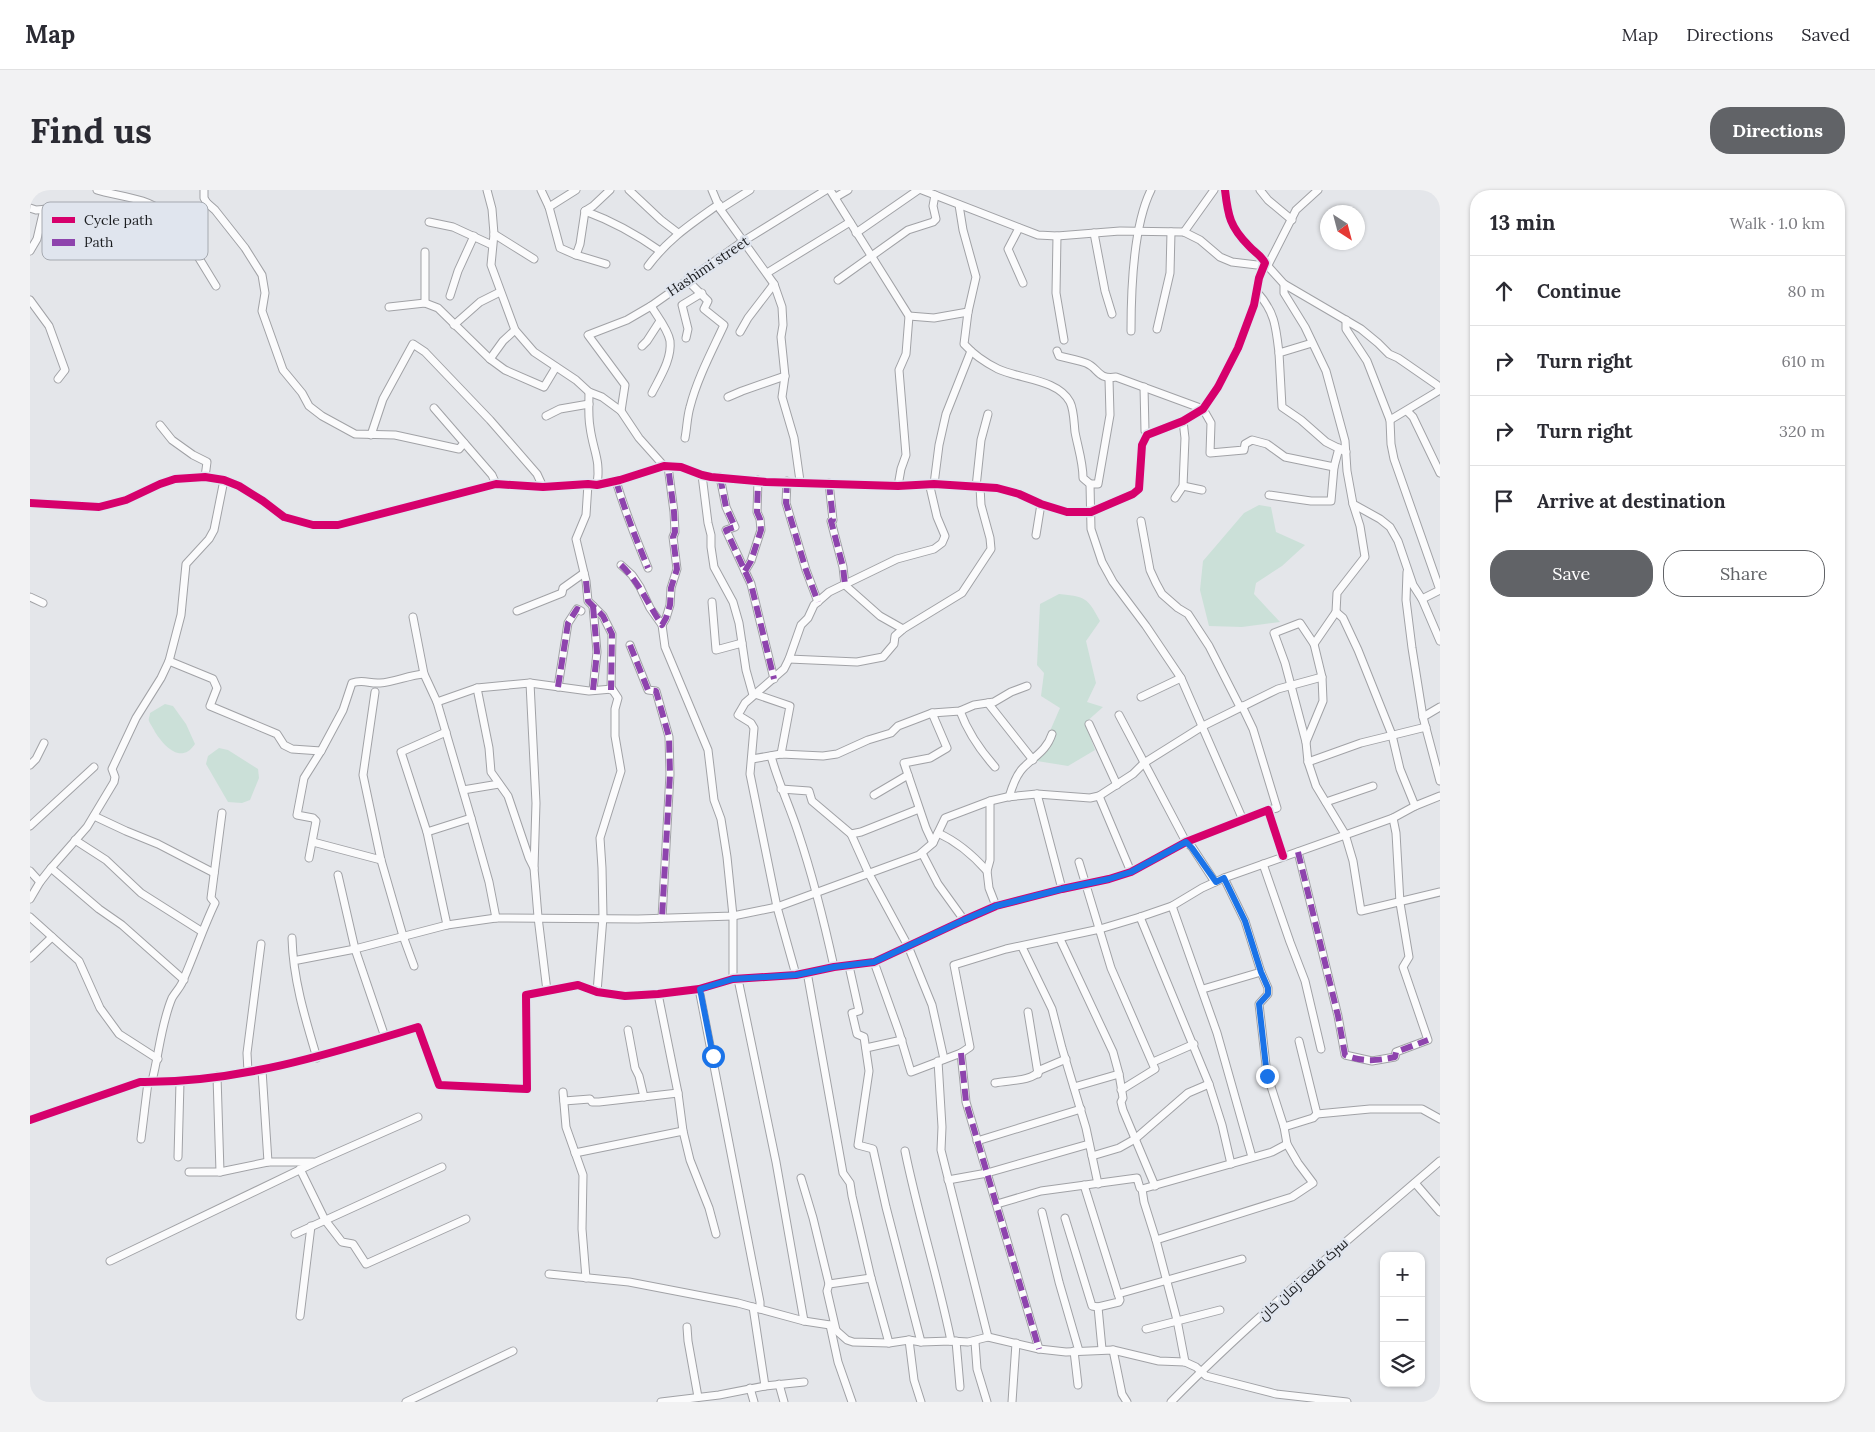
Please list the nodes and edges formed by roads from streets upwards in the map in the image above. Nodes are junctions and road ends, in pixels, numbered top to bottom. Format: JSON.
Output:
{"nodes":[{"id":1,"x":97,"y":190,"type":"edge"},
{"id":2,"x":487,"y":190,"type":"edge"},
{"id":3,"x":541,"y":190,"type":"edge"},
{"id":4,"x":576,"y":190,"type":"edge"},
{"id":5,"x":610,"y":190,"type":"edge"},
{"id":6,"x":629,"y":190,"type":"edge"},
{"id":7,"x":712,"y":190,"type":"edge"},
{"id":8,"x":750,"y":190,"type":"edge"},
{"id":9,"x":826,"y":190,"type":"edge"},
{"id":10,"x":830,"y":190,"type":"edge"},
{"id":11,"x":848,"y":190,"type":"edge"},
{"id":12,"x":918,"y":190,"type":"edge"},
{"id":13,"x":922,"y":190,"type":"edge"},
{"id":14,"x":1151,"y":190,"type":"edge"},
{"id":15,"x":1214,"y":190,"type":"edge"},
{"id":16,"x":1225,"y":190,"type":"edge"},
{"id":17,"x":1260,"y":190,"type":"edge"},
{"id":18,"x":1318,"y":190,"type":"edge"},
{"id":19,"x":935,"y":195,"type":"junction"},
{"id":20,"x":836,"y":198,"type":"junction"},
{"id":21,"x":142,"y":202,"type":"edge"},
{"id":22,"x":208,"y":205,"type":"edge"},
{"id":23,"x":959,"y":205,"type":"junction"},
{"id":24,"x":549,"y":207,"type":"junction"},
{"id":25,"x":720,"y":207,"type":"junction"},
{"id":26,"x":585,"y":211,"type":"junction"},
{"id":27,"x":42,"y":218,"type":"edge"},
{"id":28,"x":1292,"y":220,"type":"junction"},
{"id":29,"x":429,"y":222,"type":"dead end"},
{"id":30,"x":850,"y":222,"type":"junction"},
{"id":31,"x":1019,"y":228,"type":"junction"},
{"id":32,"x":856,"y":232,"type":"junction"},
{"id":33,"x":1138,"y":232,"type":"junction"},
{"id":34,"x":1171,"y":232,"type":"junction"},
{"id":35,"x":1184,"y":232,"type":"junction"},
{"id":36,"x":678,"y":233,"type":"junction"},
{"id":37,"x":1094,"y":233,"type":"junction"},
{"id":38,"x":494,"y":234,"type":"junction"},
{"id":39,"x":474,"y":236,"type":"junction"},
{"id":40,"x":1057,"y":236,"type":"junction"},
{"id":41,"x":742,"y":242,"type":"junction"},
{"id":42,"x":492,"y":245,"type":"junction"},
{"id":43,"x":30,"y":251,"type":"edge"},
{"id":44,"x":660,"y":251,"type":"junction"},
{"id":45,"x":425,"y":252,"type":"dead end"},
{"id":46,"x":576,"y":255,"type":"junction"},
{"id":47,"x":871,"y":255,"type":"junction"},
{"id":48,"x":534,"y":259,"type":"dead end"},
{"id":49,"x":200,"y":260,"type":"edge"},
{"id":50,"x":606,"y":264,"type":"dead end"},
{"id":51,"x":1266,"y":265,"type":"junction"},
{"id":52,"x":648,"y":266,"type":"dead end"},
{"id":53,"x":767,"y":273,"type":"junction"},
{"id":54,"x":687,"y":280,"type":"junction"},
{"id":55,"x":838,"y":280,"type":"dead end"},
{"id":56,"x":1023,"y":283,"type":"dead end"},
{"id":57,"x":774,"y":284,"type":"junction"},
{"id":58,"x":1284,"y":284,"type":"junction"},
{"id":59,"x":216,"y":286,"type":"dead end"},
{"id":60,"x":500,"y":292,"type":"junction"},
{"id":61,"x":1257,"y":292,"type":"junction"},
{"id":62,"x":702,"y":293,"type":"junction"},
{"id":63,"x":450,"y":296,"type":"dead end"},
{"id":64,"x":30,"y":300,"type":"edge"},
{"id":65,"x":425,"y":303,"type":"junction"},
{"id":66,"x":651,"y":306,"type":"junction"},
{"id":67,"x":389,"y":307,"type":"dead end"},
{"id":68,"x":968,"y":312,"type":"junction"},
{"id":69,"x":1112,"y":314,"type":"dead end"},
{"id":70,"x":909,"y":316,"type":"junction"},
{"id":71,"x":1346,"y":320,"type":"junction"},
{"id":72,"x":660,"y":321,"type":"junction"},
{"id":73,"x":454,"y":324,"type":"junction"},
{"id":74,"x":1157,"y":329,"type":"dead end"},
{"id":75,"x":515,"y":330,"type":"junction"},
{"id":76,"x":1131,"y":331,"type":"dead end"},
{"id":77,"x":740,"y":332,"type":"dead end"},
{"id":78,"x":686,"y":338,"type":"dead end"},
{"id":79,"x":1064,"y":340,"type":"dead end"},
{"id":80,"x":1312,"y":342,"type":"junction"},
{"id":81,"x":642,"y":346,"type":"dead end"},
{"id":82,"x":971,"y":351,"type":"junction"},
{"id":83,"x":1057,"y":351,"type":"dead end"},
{"id":84,"x":1279,"y":353,"type":"junction"},
{"id":85,"x":490,"y":359,"type":"junction"},
{"id":86,"x":556,"y":367,"type":"junction"},
{"id":87,"x":784,"y":376,"type":"junction"},
{"id":88,"x":58,"y":378,"type":"dead end"},
{"id":89,"x":1109,"y":378,"type":"junction"},
{"id":90,"x":1144,"y":387,"type":"junction"},
{"id":91,"x":1440,"y":390,"type":"edge"},
{"id":92,"x":589,"y":392,"type":"junction"},
{"id":93,"x":652,"y":393,"type":"dead end"},
{"id":94,"x":728,"y":398,"type":"dead end"},
{"id":95,"x":588,"y":404,"type":"junction"},
{"id":96,"x":434,"y":408,"type":"dead end"},
{"id":97,"x":1203,"y":408,"type":"junction"},
{"id":98,"x":621,"y":411,"type":"junction"},
{"id":99,"x":1407,"y":411,"type":"junction"},
{"id":100,"x":988,"y":414,"type":"dead end"},
{"id":101,"x":546,"y":416,"type":"dead end"},
{"id":102,"x":1390,"y":420,"type":"junction"},
{"id":103,"x":1183,"y":421,"type":"junction"},
{"id":104,"x":160,"y":424,"type":"dead end"},
{"id":105,"x":370,"y":435,"type":"junction"},
{"id":106,"x":1147,"y":435,"type":"junction"},
{"id":107,"x":685,"y":438,"type":"dead end"},
{"id":108,"x":464,"y":443,"type":"junction"},
{"id":109,"x":1342,"y":450,"type":"junction"},
{"id":110,"x":666,"y":466,"type":"junction"},
{"id":111,"x":1334,"y":467,"type":"junction"},
{"id":112,"x":1440,"y":473,"type":"edge"},
{"id":113,"x":702,"y":475,"type":"junction"},
{"id":114,"x":205,"y":477,"type":"junction"},
{"id":115,"x":720,"y":477,"type":"junction"},
{"id":116,"x":224,"y":480,"type":"junction"},
{"id":117,"x":758,"y":480,"type":"junction"},
{"id":118,"x":616,"y":481,"type":"junction"},
{"id":119,"x":787,"y":481,"type":"junction"},
{"id":120,"x":800,"y":482,"type":"junction"},
{"id":121,"x":829,"y":483,"type":"junction"},
{"id":122,"x":496,"y":484,"type":"junction"},
{"id":123,"x":588,"y":484,"type":"junction"},
{"id":124,"x":934,"y":484,"type":"junction"},
{"id":125,"x":1090,"y":484,"type":"junction"},
{"id":126,"x":597,"y":485,"type":"junction"},
{"id":127,"x":898,"y":486,"type":"junction"},
{"id":128,"x":1183,"y":486,"type":"junction"},
{"id":129,"x":543,"y":487,"type":"junction"},
{"id":130,"x":978,"y":487,"type":"junction"},
{"id":131,"x":1202,"y":490,"type":"dead end"},
{"id":132,"x":1269,"y":495,"type":"dead end"},
{"id":133,"x":1175,"y":498,"type":"dead end"},
{"id":134,"x":30,"y":503,"type":"edge"},
{"id":135,"x":1041,"y":504,"type":"junction"},
{"id":136,"x":1353,"y":504,"type":"junction"},
{"id":137,"x":1091,"y":512,"type":"junction"},
{"id":138,"x":1141,"y":521,"type":"dead end"},
{"id":139,"x":1036,"y":535,"type":"dead end"},
{"id":140,"x":621,"y":565,"type":"dead end"},
{"id":141,"x":1407,"y":566,"type":"junction"},
{"id":142,"x":648,"y":568,"type":"dead end"},
{"id":143,"x":745,"y":571,"type":"junction"},
{"id":144,"x":584,"y":573,"type":"junction"},
{"id":145,"x":845,"y":585,"type":"junction"},
{"id":146,"x":30,"y":597,"type":"edge"},
{"id":147,"x":1422,"y":599,"type":"junction"},
{"id":148,"x":712,"y":602,"type":"dead end"},
{"id":149,"x":818,"y":602,"type":"junction"},
{"id":150,"x":43,"y":603,"type":"dead end"},
{"id":151,"x":593,"y":606,"type":"junction"},
{"id":152,"x":517,"y":611,"type":"dead end"},
{"id":153,"x":581,"y":611,"type":"dead end"},
{"id":154,"x":1336,"y":612,"type":"junction"},
{"id":155,"x":413,"y":618,"type":"dead end"},
{"id":156,"x":662,"y":625,"type":"junction"},
{"id":157,"x":903,"y":629,"type":"junction"},
{"id":158,"x":1440,"y":641,"type":"edge"},
{"id":159,"x":742,"y":643,"type":"junction"},
{"id":160,"x":1314,"y":644,"type":"junction"},
{"id":161,"x":630,"y":645,"type":"dead end"},
{"id":162,"x":789,"y":659,"type":"junction"},
{"id":163,"x":169,"y":661,"type":"junction"},
{"id":164,"x":424,"y":674,"type":"junction"},
{"id":165,"x":1322,"y":677,"type":"junction"},
{"id":166,"x":1181,"y":678,"type":"junction"},
{"id":167,"x":774,"y":679,"type":"junction"},
{"id":168,"x":530,"y":684,"type":"junction"},
{"id":169,"x":1027,"y":686,"type":"dead end"},
{"id":170,"x":1291,"y":686,"type":"junction"},
{"id":171,"x":558,"y":687,"type":"junction"},
{"id":172,"x":477,"y":688,"type":"junction"},
{"id":173,"x":592,"y":690,"type":"junction"},
{"id":174,"x":611,"y":690,"type":"junction"},
{"id":175,"x":375,"y":692,"type":"dead end"},
{"id":176,"x":754,"y":695,"type":"junction"},
{"id":177,"x":1141,"y":696,"type":"dead end"},
{"id":178,"x":437,"y":702,"type":"junction"},
{"id":179,"x":988,"y":703,"type":"junction"},
{"id":180,"x":1440,"y":706,"type":"edge"},
{"id":181,"x":1241,"y":707,"type":"junction"},
{"id":182,"x":960,"y":711,"type":"junction"},
{"id":183,"x":932,"y":713,"type":"junction"},
{"id":184,"x":1119,"y":715,"type":"dead end"},
{"id":185,"x":1423,"y":717,"type":"junction"},
{"id":186,"x":1088,"y":724,"type":"dead end"},
{"id":187,"x":1203,"y":726,"type":"junction"},
{"id":188,"x":1426,"y":727,"type":"junction"},
{"id":189,"x":446,"y":732,"type":"junction"},
{"id":190,"x":1052,"y":734,"type":"dead end"},
{"id":191,"x":1392,"y":735,"type":"junction"},
{"id":192,"x":1306,"y":742,"type":"junction"},
{"id":193,"x":44,"y":743,"type":"dead end"},
{"id":194,"x":321,"y":751,"type":"junction"},
{"id":195,"x":781,"y":754,"type":"junction"},
{"id":196,"x":771,"y":756,"type":"junction"},
{"id":197,"x":752,"y":759,"type":"junction"},
{"id":198,"x":1033,"y":760,"type":"junction"},
{"id":199,"x":1308,"y":762,"type":"junction"},
{"id":200,"x":1144,"y":763,"type":"junction"},
{"id":201,"x":30,"y":765,"type":"edge"},
{"id":202,"x":94,"y":766,"type":"dead end"},
{"id":203,"x":995,"y":767,"type":"dead end"},
{"id":204,"x":908,"y":775,"type":"junction"},
{"id":205,"x":1440,"y":781,"type":"edge"},
{"id":206,"x":499,"y":784,"type":"junction"},
{"id":207,"x":1118,"y":785,"type":"junction"},
{"id":208,"x":1373,"y":786,"type":"dead end"},
{"id":209,"x":781,"y":789,"type":"junction"},
{"id":210,"x":463,"y":790,"type":"junction"},
{"id":211,"x":1037,"y":794,"type":"junction"},
{"id":212,"x":874,"y":795,"type":"dead end"},
{"id":213,"x":1099,"y":796,"type":"junction"},
{"id":214,"x":1440,"y":796,"type":"edge"},
{"id":215,"x":1009,"y":797,"type":"junction"},
{"id":216,"x":990,"y":801,"type":"junction"},
{"id":217,"x":1326,"y":802,"type":"junction"},
{"id":218,"x":1415,"y":806,"type":"junction"},
{"id":219,"x":919,"y":809,"type":"junction"},
{"id":220,"x":1268,"y":810,"type":"junction"},
{"id":221,"x":222,"y":813,"type":"dead end"},
{"id":222,"x":94,"y":816,"type":"junction"},
{"id":223,"x":471,"y":818,"type":"junction"},
{"id":224,"x":1393,"y":818,"type":"junction"},
{"id":225,"x":1243,"y":820,"type":"junction"},
{"id":226,"x":30,"y":826,"type":"edge"},
{"id":227,"x":427,"y":832,"type":"junction"},
{"id":228,"x":938,"y":833,"type":"junction"},
{"id":229,"x":851,"y":834,"type":"junction"},
{"id":230,"x":1346,"y":834,"type":"junction"},
{"id":231,"x":75,"y":840,"type":"junction"},
{"id":232,"x":313,"y":842,"type":"junction"},
{"id":233,"x":1186,"y":842,"type":"junction"},
{"id":234,"x":933,"y":843,"type":"junction"},
{"id":235,"x":1298,"y":852,"type":"junction"},
{"id":236,"x":922,"y":853,"type":"junction"},
{"id":237,"x":1283,"y":856,"type":"junction"},
{"id":238,"x":309,"y":858,"type":"dead end"},
{"id":239,"x":381,"y":860,"type":"junction"},
{"id":240,"x":1079,"y":862,"type":"dead end"},
{"id":241,"x":1263,"y":864,"type":"junction"},
{"id":242,"x":51,"y":868,"type":"junction"},
{"id":243,"x":534,"y":868,"type":"junction"},
{"id":244,"x":30,"y":871,"type":"edge"},
{"id":245,"x":987,"y":871,"type":"junction"},
{"id":246,"x":1131,"y":872,"type":"junction"},
{"id":247,"x":214,"y":873,"type":"junction"},
{"id":248,"x":869,"y":874,"type":"junction"},
{"id":249,"x":338,"y":875,"type":"dead end"},
{"id":250,"x":1224,"y":878,"type":"junction"},
{"id":251,"x":40,"y":882,"type":"junction"},
{"id":252,"x":1216,"y":882,"type":"junction"},
{"id":253,"x":1086,"y":884,"type":"junction"},
{"id":254,"x":1062,"y":889,"type":"junction"},
{"id":255,"x":1440,"y":892,"type":"edge"},
{"id":256,"x":818,"y":893,"type":"junction"},
{"id":257,"x":30,"y":899,"type":"edge"},
{"id":258,"x":1400,"y":903,"type":"junction"},
{"id":259,"x":996,"y":906,"type":"junction"},
{"id":260,"x":1172,"y":906,"type":"junction"},
{"id":261,"x":777,"y":907,"type":"junction"},
{"id":262,"x":733,"y":916,"type":"junction"},
{"id":263,"x":538,"y":917,"type":"junction"},
{"id":264,"x":603,"y":917,"type":"junction"},
{"id":265,"x":1140,"y":917,"type":"junction"},
{"id":266,"x":30,"y":918,"type":"edge"},
{"id":267,"x":496,"y":918,"type":"junction"},
{"id":268,"x":662,"y":918,"type":"junction"},
{"id":269,"x":964,"y":920,"type":"junction"},
{"id":270,"x":447,"y":925,"type":"junction"},
{"id":271,"x":1100,"y":929,"type":"junction"},
{"id":272,"x":201,"y":931,"type":"junction"},
{"id":273,"x":403,"y":936,"type":"junction"},
{"id":274,"x":52,"y":937,"type":"junction"},
{"id":275,"x":292,"y":938,"type":"dead end"},
{"id":276,"x":1060,"y":938,"type":"junction"},
{"id":277,"x":261,"y":944,"type":"dead end"},
{"id":278,"x":908,"y":946,"type":"junction"},
{"id":279,"x":1022,"y":946,"type":"junction"},
{"id":280,"x":355,"y":948,"type":"junction"},
{"id":281,"x":30,"y":958,"type":"edge"},
{"id":282,"x":298,"y":960,"type":"dead end"},
{"id":283,"x":874,"y":962,"type":"junction"},
{"id":284,"x":414,"y":966,"type":"dead end"},
{"id":285,"x":848,"y":966,"type":"junction"},
{"id":286,"x":834,"y":967,"type":"junction"},
{"id":287,"x":807,"y":972,"type":"junction"},
{"id":288,"x":1261,"y":972,"type":"junction"},
{"id":289,"x":796,"y":975,"type":"junction"},
{"id":290,"x":736,"y":979,"type":"junction"},
{"id":291,"x":184,"y":980,"type":"junction"},
{"id":292,"x":700,"y":989,"type":"junction"},
{"id":293,"x":1203,"y":990,"type":"junction"},
{"id":294,"x":547,"y":991,"type":"junction"},
{"id":295,"x":597,"y":992,"type":"junction"},
{"id":296,"x":658,"y":994,"type":"junction"},
{"id":297,"x":1028,"y":1012,"type":"dead end"},
{"id":298,"x":628,"y":1030,"type":"dead end"},
{"id":299,"x":385,"y":1037,"type":"junction"},
{"id":300,"x":902,"y":1040,"type":"junction"},
{"id":301,"x":1299,"y":1041,"type":"dead end"},
{"id":302,"x":1194,"y":1044,"type":"junction"},
{"id":303,"x":866,"y":1048,"type":"junction"},
{"id":304,"x":1321,"y":1049,"type":"dead end"},
{"id":305,"x":961,"y":1053,"type":"junction"},
{"id":306,"x":317,"y":1058,"type":"junction"},
{"id":307,"x":158,"y":1059,"type":"junction"},
{"id":308,"x":1066,"y":1059,"type":"junction"},
{"id":309,"x":941,"y":1060,"type":"junction"},
{"id":310,"x":1153,"y":1062,"type":"junction"},
{"id":311,"x":262,"y":1070,"type":"junction"},
{"id":312,"x":248,"y":1072,"type":"junction"},
{"id":313,"x":1038,"y":1074,"type":"junction"},
{"id":314,"x":1119,"y":1074,"type":"junction"},
{"id":315,"x":217,"y":1076,"type":"junction"},
{"id":316,"x":150,"y":1081,"type":"junction"},
{"id":317,"x":180,"y":1082,"type":"junction"},
{"id":318,"x":995,"y":1083,"type":"dead end"},
{"id":319,"x":1209,"y":1084,"type":"junction"},
{"id":320,"x":1074,"y":1088,"type":"junction"},
{"id":321,"x":1121,"y":1090,"type":"junction"},
{"id":322,"x":564,"y":1092,"type":"dead end"},
{"id":323,"x":678,"y":1093,"type":"junction"},
{"id":324,"x":644,"y":1097,"type":"junction"},
{"id":325,"x":564,"y":1102,"type":"junction"},
{"id":326,"x":1081,"y":1109,"type":"junction"},
{"id":327,"x":1318,"y":1114,"type":"junction"},
{"id":328,"x":418,"y":1117,"type":"dead end"},
{"id":329,"x":1440,"y":1119,"type":"edge"},
{"id":330,"x":30,"y":1120,"type":"edge"},
{"id":331,"x":1284,"y":1127,"type":"junction"},
{"id":332,"x":683,"y":1131,"type":"junction"},
{"id":333,"x":141,"y":1139,"type":"dead end"},
{"id":334,"x":1135,"y":1139,"type":"junction"},
{"id":335,"x":977,"y":1142,"type":"junction"},
{"id":336,"x":1089,"y":1144,"type":"junction"},
{"id":337,"x":1287,"y":1144,"type":"junction"},
{"id":338,"x":905,"y":1151,"type":"dead end"},
{"id":339,"x":575,"y":1153,"type":"junction"},
{"id":340,"x":1092,"y":1156,"type":"junction"},
{"id":341,"x":178,"y":1157,"type":"dead end"},
{"id":342,"x":1252,"y":1158,"type":"junction"},
{"id":343,"x":1440,"y":1161,"type":"edge"},
{"id":344,"x":268,"y":1162,"type":"junction"},
{"id":345,"x":316,"y":1162,"type":"junction"},
{"id":346,"x":1231,"y":1164,"type":"junction"},
{"id":347,"x":442,"y":1167,"type":"dead end"},
{"id":348,"x":300,"y":1169,"type":"junction"},
{"id":349,"x":189,"y":1172,"type":"dead end"},
{"id":350,"x":220,"y":1172,"type":"junction"},
{"id":351,"x":987,"y":1173,"type":"junction"},
{"id":352,"x":801,"y":1178,"type":"dead end"},
{"id":353,"x":948,"y":1180,"type":"junction"},
{"id":354,"x":1415,"y":1183,"type":"junction"},
{"id":355,"x":1098,"y":1184,"type":"junction"},
{"id":356,"x":1084,"y":1185,"type":"junction"},
{"id":357,"x":1155,"y":1186,"type":"junction"},
{"id":358,"x":1142,"y":1189,"type":"junction"},
{"id":359,"x":997,"y":1204,"type":"junction"},
{"id":360,"x":1042,"y":1212,"type":"dead end"},
{"id":361,"x":1440,"y":1212,"type":"edge"},
{"id":362,"x":1065,"y":1218,"type":"dead end"},
{"id":363,"x":325,"y":1220,"type":"junction"},
{"id":364,"x":466,"y":1220,"type":"dead end"},
{"id":365,"x":311,"y":1226,"type":"junction"},
{"id":366,"x":295,"y":1234,"type":"dead end"},
{"id":367,"x":716,"y":1234,"type":"dead end"},
{"id":368,"x":1156,"y":1240,"type":"junction"},
{"id":369,"x":1242,"y":1259,"type":"dead end"},
{"id":370,"x":110,"y":1261,"type":"dead end"},
{"id":371,"x":549,"y":1274,"type":"dead end"},
{"id":372,"x":586,"y":1278,"type":"junction"},
{"id":373,"x":871,"y":1278,"type":"junction"},
{"id":374,"x":1166,"y":1279,"type":"junction"},
{"id":375,"x":828,"y":1284,"type":"junction"},
{"id":376,"x":1118,"y":1294,"type":"junction"},
{"id":377,"x":1098,"y":1307,"type":"junction"},
{"id":378,"x":756,"y":1308,"type":"junction"},
{"id":379,"x":1220,"y":1310,"type":"dead end"},
{"id":380,"x":300,"y":1316,"type":"dead end"},
{"id":381,"x":1177,"y":1320,"type":"junction"},
{"id":382,"x":804,"y":1321,"type":"junction"},
{"id":383,"x":687,"y":1327,"type":"dead end"},
{"id":384,"x":833,"y":1328,"type":"junction"},
{"id":385,"x":1146,"y":1329,"type":"dead end"},
{"id":386,"x":988,"y":1337,"type":"junction"},
{"id":387,"x":909,"y":1340,"type":"junction"},
{"id":388,"x":954,"y":1341,"type":"junction"},
{"id":389,"x":889,"y":1342,"type":"junction"},
{"id":390,"x":921,"y":1342,"type":"junction"},
{"id":391,"x":975,"y":1342,"type":"junction"},
{"id":392,"x":1016,"y":1343,"type":"junction"},
{"id":393,"x":1039,"y":1349,"type":"junction"},
{"id":394,"x":1102,"y":1349,"type":"junction"},
{"id":395,"x":1114,"y":1350,"type":"junction"},
{"id":396,"x":513,"y":1351,"type":"dead end"},
{"id":397,"x":1076,"y":1351,"type":"junction"},
{"id":398,"x":1185,"y":1362,"type":"junction"},
{"id":399,"x":1201,"y":1371,"type":"junction"},
{"id":400,"x":804,"y":1382,"type":"dead end"},
{"id":401,"x":779,"y":1384,"type":"junction"},
{"id":402,"x":1078,"y":1385,"type":"dead end"},
{"id":403,"x":765,"y":1386,"type":"junction"},
{"id":404,"x":960,"y":1387,"type":"dead end"},
{"id":405,"x":750,"y":1388,"type":"junction"},
{"id":406,"x":698,"y":1397,"type":"junction"},
{"id":407,"x":720,"y":1398,"type":"edge"},
{"id":408,"x":672,"y":1401,"type":"edge"},
{"id":409,"x":406,"y":1402,"type":"edge"},
{"id":410,"x":661,"y":1402,"type":"edge"},
{"id":411,"x":754,"y":1402,"type":"edge"},
{"id":412,"x":784,"y":1402,"type":"edge"},
{"id":413,"x":852,"y":1402,"type":"edge"},
{"id":414,"x":920,"y":1402,"type":"edge"},
{"id":415,"x":987,"y":1402,"type":"edge"},
{"id":416,"x":1012,"y":1402,"type":"edge"},
{"id":417,"x":1127,"y":1402,"type":"edge"},
{"id":418,"x":1171,"y":1402,"type":"edge"},
{"id":419,"x":1347,"y":1402,"type":"edge"}],
"edges":[{"from":1,"to":21,"type":"street"},
{"from":2,"to":38,"type":"street"},
{"from":3,"to":24,"type":"street"},
{"from":4,"to":24,"type":"street"},
{"from":5,"to":26,"type":"street"},
{"from":6,"to":36,"type":"street"},
{"from":7,"to":25,"type":"street"},
{"from":8,"to":25,"type":"street"},
{"from":9,"to":41,"type":"street","name":"Hashimi street"},
{"from":10,"to":20,"type":"street"},
{"from":11,"to":20,"type":"street"},
{"from":12,"to":32,"type":"street"},
{"from":13,"to":19,"type":"street"},
{"from":14,"to":33,"type":"street"},
{"from":15,"to":35,"type":"street"},
{"from":16,"to":51,"type":"street"},
{"from":17,"to":28,"type":"street"},
{"from":18,"to":28,"type":"street"},
{"from":19,"to":23,"type":"street"},
{"from":19,"to":47,"type":"street"},
{"from":20,"to":30,"type":"street"},
{"from":22,"to":105,"type":"street"},
{"from":23,"to":31,"type":"street"},
{"from":23,"to":68,"type":"street"},
{"from":24,"to":46,"type":"street"},
{"from":25,"to":36,"type":"street"},
{"from":25,"to":41,"type":"street"},
{"from":26,"to":44,"type":"street"},
{"from":26,"to":46,"type":"street"},
{"from":27,"to":43,"type":"street"},
{"from":28,"to":51,"type":"street"},
{"from":29,"to":39,"type":"street"},
{"from":30,"to":32,"type":"street"},
{"from":30,"to":53,"type":"street"},
{"from":31,"to":40,"type":"street"},
{"from":31,"to":56,"type":"street"},
{"from":32,"to":47,"type":"street"},
{"from":33,"to":34,"type":"street"},
{"from":33,"to":37,"type":"street"},
{"from":33,"to":76,"type":"street"},
{"from":34,"to":35,"type":"street"},
{"from":34,"to":74,"type":"street"},
{"from":35,"to":51,"type":"street"},
{"from":36,"to":44,"type":"street"},
{"from":37,"to":40,"type":"street"},
{"from":37,"to":69,"type":"street"},
{"from":38,"to":42,"type":"street"},
{"from":38,"to":48,"type":"street"},
{"from":39,"to":42,"type":"street"},
{"from":39,"to":63,"type":"street"},
{"from":40,"to":79,"type":"street"},
{"from":41,"to":53,"type":"street"},
{"from":41,"to":54,"type":"street","name":"Hashimi street"},
{"from":42,"to":60,"type":"street"},
{"from":44,"to":52,"type":"street"},
{"from":45,"to":65,"type":"street"},
{"from":46,"to":50,"type":"street"},
{"from":47,"to":55,"type":"street"},
{"from":47,"to":70,"type":"street"},
{"from":49,"to":59,"type":"street"},
{"from":51,"to":58,"type":"street"},
{"from":51,"to":61,"type":"street"},
{"from":53,"to":57,"type":"street"},
{"from":54,"to":62,"type":"street"},
{"from":54,"to":66,"type":"street","name":"Hashimi street"},
{"from":57,"to":77,"type":"street"},
{"from":57,"to":87,"type":"street"},
{"from":58,"to":71,"type":"street"},
{"from":58,"to":80,"type":"street"},
{"from":60,"to":73,"type":"street"},
{"from":60,"to":75,"type":"street"},
{"from":61,"to":84,"type":"street"},
{"from":61,"to":97,"type":"street"},
{"from":62,"to":78,"type":"street"},
{"from":62,"to":107,"type":"street"},
{"from":64,"to":88,"type":"street"},
{"from":65,"to":67,"type":"street"},
{"from":65,"to":73,"type":"street"},
{"from":66,"to":72,"type":"street"},
{"from":66,"to":98,"type":"street","name":"Hashimi street"},
{"from":68,"to":70,"type":"street"},
{"from":68,"to":82,"type":"street"},
{"from":70,"to":127,"type":"street"},
{"from":71,"to":91,"type":"street"},
{"from":71,"to":102,"type":"street"},
{"from":72,"to":81,"type":"street"},
{"from":72,"to":93,"type":"street"},
{"from":73,"to":85,"type":"street"},
{"from":75,"to":85,"type":"street"},
{"from":75,"to":86,"type":"street"},
{"from":80,"to":84,"type":"street"},
{"from":80,"to":109,"type":"street"},
{"from":82,"to":124,"type":"street"},
{"from":82,"to":125,"type":"street"},
{"from":83,"to":89,"type":"street"},
{"from":84,"to":109,"type":"street"},
{"from":85,"to":86,"type":"street"},
{"from":86,"to":92,"type":"street"},
{"from":87,"to":94,"type":"street"},
{"from":87,"to":120,"type":"street"},
{"from":89,"to":90,"type":"street"},
{"from":89,"to":125,"type":"street"},
{"from":90,"to":97,"type":"street"},
{"from":90,"to":106,"type":"street"},
{"from":91,"to":99,"type":"street"},
{"from":92,"to":95,"type":"street"},
{"from":92,"to":98,"type":"street"},
{"from":95,"to":101,"type":"street"},
{"from":95,"to":126,"type":"street"},
{"from":96,"to":108,"type":"street"},
{"from":97,"to":103,"type":"street"},
{"from":97,"to":111,"type":"street"},
{"from":98,"to":110,"type":"street"},
{"from":99,"to":102,"type":"street"},
{"from":99,"to":112,"type":"street"},
{"from":100,"to":130,"type":"street"},
{"from":102,"to":147,"type":"street"},
{"from":103,"to":106,"type":"street"},
{"from":103,"to":128,"type":"street"},
{"from":104,"to":114,"type":"street"},
{"from":105,"to":108,"type":"street"},
{"from":105,"to":129,"type":"street"},
{"from":106,"to":137,"type":"street"},
{"from":108,"to":122,"type":"street"},
{"from":109,"to":111,"type":"street"},
{"from":109,"to":136,"type":"street"},
{"from":110,"to":113,"type":"street"},
{"from":110,"to":118,"type":"street"},
{"from":110,"to":156,"type":"street"},
{"from":111,"to":132,"type":"street"},
{"from":113,"to":115,"type":"street"},
{"from":113,"to":159,"type":"street"},
{"from":114,"to":116,"type":"street"},
{"from":114,"to":134,"type":"street"},
{"from":115,"to":117,"type":"street"},
{"from":115,"to":143,"type":"street"},
{"from":116,"to":122,"type":"street"},
{"from":116,"to":163,"type":"street"},
{"from":117,"to":119,"type":"street"},
{"from":117,"to":143,"type":"street"},
{"from":118,"to":126,"type":"street"},
{"from":118,"to":142,"type":"street"},
{"from":119,"to":120,"type":"street"},
{"from":119,"to":149,"type":"street"},
{"from":120,"to":121,"type":"street"},
{"from":121,"to":127,"type":"street"},
{"from":121,"to":145,"type":"street"},
{"from":122,"to":129,"type":"street"},
{"from":123,"to":126,"type":"street"},
{"from":123,"to":129,"type":"street"},
{"from":123,"to":144,"type":"street"},
{"from":124,"to":127,"type":"street"},
{"from":124,"to":130,"type":"street"},
{"from":124,"to":145,"type":"street"},
{"from":125,"to":137,"type":"street"},
{"from":128,"to":131,"type":"street"},
{"from":128,"to":133,"type":"street"},
{"from":130,"to":135,"type":"street"},
{"from":130,"to":157,"type":"street"},
{"from":135,"to":137,"type":"street"},
{"from":135,"to":139,"type":"street"},
{"from":136,"to":141,"type":"street"},
{"from":136,"to":154,"type":"street"},
{"from":137,"to":166,"type":"street"},
{"from":138,"to":181,"type":"street"},
{"from":140,"to":156,"type":"street"},
{"from":141,"to":147,"type":"street"},
{"from":141,"to":185,"type":"street"},
{"from":143,"to":167,"type":"street"},
{"from":144,"to":151,"type":"street"},
{"from":144,"to":152,"type":"street"},
{"from":145,"to":149,"type":"street"},
{"from":145,"to":157,"type":"street"},
{"from":146,"to":150,"type":"street"},
{"from":147,"to":158,"type":"street"},
{"from":148,"to":159,"type":"street"},
{"from":149,"to":162,"type":"street"},
{"from":151,"to":173,"type":"street"},
{"from":151,"to":174,"type":"street"},
{"from":153,"to":171,"type":"street"},
{"from":154,"to":160,"type":"street"},
{"from":154,"to":191,"type":"street"},
{"from":155,"to":164,"type":"street"},
{"from":156,"to":262,"type":"street"},
{"from":157,"to":162,"type":"street"},
{"from":159,"to":176,"type":"street"},
{"from":160,"to":165,"type":"street"},
{"from":160,"to":170,"type":"street"},
{"from":161,"to":268,"type":"street"},
{"from":162,"to":167,"type":"street"},
{"from":163,"to":194,"type":"street"},
{"from":163,"to":222,"type":"street"},
{"from":164,"to":178,"type":"street"},
{"from":164,"to":194,"type":"street"},
{"from":165,"to":170,"type":"street"},
{"from":165,"to":192,"type":"street"},
{"from":166,"to":177,"type":"street"},
{"from":166,"to":187,"type":"street"},
{"from":167,"to":176,"type":"street"},
{"from":168,"to":171,"type":"street"},
{"from":168,"to":172,"type":"street"},
{"from":168,"to":243,"type":"street"},
{"from":169,"to":179,"type":"street"},
{"from":170,"to":181,"type":"street"},
{"from":170,"to":192,"type":"street"},
{"from":171,"to":173,"type":"street"},
{"from":172,"to":178,"type":"street"},
{"from":172,"to":206,"type":"street"},
{"from":173,"to":174,"type":"street"},
{"from":174,"to":264,"type":"street"},
{"from":175,"to":239,"type":"street"},
{"from":176,"to":195,"type":"street"},
{"from":176,"to":197,"type":"street"},
{"from":178,"to":189,"type":"street"},
{"from":179,"to":182,"type":"street"},
{"from":179,"to":198,"type":"street"},
{"from":180,"to":185,"type":"street"},
{"from":181,"to":187,"type":"street"},
{"from":181,"to":220,"type":"street"},
{"from":182,"to":183,"type":"street"},
{"from":182,"to":203,"type":"street"},
{"from":183,"to":195,"type":"street"},
{"from":183,"to":204,"type":"street"},
{"from":184,"to":200,"type":"street"},
{"from":185,"to":188,"type":"street"},
{"from":186,"to":207,"type":"street"},
{"from":187,"to":200,"type":"street"},
{"from":187,"to":225,"type":"street"},
{"from":188,"to":191,"type":"street"},
{"from":188,"to":205,"type":"street"},
{"from":189,"to":210,"type":"street"},
{"from":189,"to":227,"type":"street"},
{"from":190,"to":198,"type":"street"},
{"from":191,"to":199,"type":"street"},
{"from":191,"to":218,"type":"street"},
{"from":192,"to":199,"type":"street"},
{"from":193,"to":201,"type":"street"},
{"from":194,"to":232,"type":"street"},
{"from":195,"to":196,"type":"street"},
{"from":196,"to":197,"type":"street"},
{"from":196,"to":209,"type":"street"},
{"from":197,"to":261,"type":"street"},
{"from":198,"to":215,"type":"street"},
{"from":199,"to":217,"type":"street"},
{"from":200,"to":207,"type":"street"},
{"from":200,"to":233,"type":"street"},
{"from":202,"to":226,"type":"street"},
{"from":204,"to":212,"type":"street"},
{"from":204,"to":219,"type":"street"},
{"from":206,"to":210,"type":"street"},
{"from":206,"to":243,"type":"street"},
{"from":207,"to":213,"type":"street"},
{"from":208,"to":217,"type":"street"},
{"from":209,"to":229,"type":"street"},
{"from":209,"to":256,"type":"street"},
{"from":210,"to":223,"type":"street"},
{"from":211,"to":213,"type":"street"},
{"from":211,"to":215,"type":"street"},
{"from":211,"to":254,"type":"street"},
{"from":213,"to":246,"type":"street"},
{"from":214,"to":218,"type":"street"},
{"from":215,"to":216,"type":"street"},
{"from":216,"to":228,"type":"street"},
{"from":216,"to":245,"type":"street"},
{"from":217,"to":230,"type":"street"},
{"from":218,"to":224,"type":"street"},
{"from":219,"to":229,"type":"street"},
{"from":219,"to":234,"type":"street"},
{"from":220,"to":225,"type":"street"},
{"from":220,"to":237,"type":"street"},
{"from":221,"to":247,"type":"street"},
{"from":222,"to":231,"type":"street"},
{"from":222,"to":247,"type":"street"},
{"from":223,"to":227,"type":"street"},
{"from":223,"to":267,"type":"street"},
{"from":224,"to":230,"type":"street"},
{"from":224,"to":258,"type":"street"},
{"from":225,"to":233,"type":"street"},
{"from":227,"to":270,"type":"street"},
{"from":228,"to":234,"type":"street"},
{"from":228,"to":245,"type":"street"},
{"from":229,"to":248,"type":"street"},
{"from":230,"to":235,"type":"street"},
{"from":230,"to":258,"type":"street"},
{"from":231,"to":242,"type":"street"},
{"from":231,"to":272,"type":"street"},
{"from":232,"to":238,"type":"street"},
{"from":232,"to":239,"type":"street"},
{"from":233,"to":246,"type":"street"},
{"from":233,"to":252,"type":"street"},
{"from":234,"to":236,"type":"street"},
{"from":235,"to":237,"type":"street"},
{"from":235,"to":258,"type":"street"},
{"from":236,"to":248,"type":"street"},
{"from":236,"to":269,"type":"street"},
{"from":237,"to":241,"type":"street"},
{"from":239,"to":273,"type":"street"},
{"from":240,"to":253,"type":"street"},
{"from":241,"to":250,"type":"street"},
{"from":241,"to":304,"type":"street"},
{"from":242,"to":251,"type":"street"},
{"from":242,"to":291,"type":"street"},
{"from":243,"to":263,"type":"street"},
{"from":244,"to":251,"type":"street"},
{"from":245,"to":259,"type":"street"},
{"from":246,"to":253,"type":"street"},
{"from":247,"to":272,"type":"street"},
{"from":248,"to":256,"type":"street"},
{"from":248,"to":278,"type":"street"},
{"from":249,"to":280,"type":"street"},
{"from":250,"to":252,"type":"street"},
{"from":250,"to":288,"type":"street"},
{"from":251,"to":257,"type":"street"},
{"from":252,"to":260,"type":"street"},
{"from":253,"to":254,"type":"street"},
{"from":253,"to":271,"type":"street"},
{"from":254,"to":259,"type":"street"},
{"from":255,"to":258,"type":"street"},
{"from":256,"to":261,"type":"street"},
{"from":256,"to":286,"type":"street"},
{"from":259,"to":269,"type":"street"},
{"from":260,"to":265,"type":"street"},
{"from":260,"to":293,"type":"street"},
{"from":261,"to":262,"type":"street"},
{"from":261,"to":289,"type":"street"},
{"from":262,"to":268,"type":"street"},
{"from":262,"to":290,"type":"street"},
{"from":263,"to":264,"type":"street"},
{"from":263,"to":267,"type":"street"},
{"from":263,"to":294,"type":"street"},
{"from":264,"to":268,"type":"street"},
{"from":264,"to":295,"type":"street"},
{"from":265,"to":271,"type":"street"},
{"from":265,"to":302,"type":"street"},
{"from":266,"to":274,"type":"street"},
{"from":267,"to":270,"type":"street"},
{"from":269,"to":278,"type":"street"},
{"from":270,"to":273,"type":"street"},
{"from":271,"to":276,"type":"street"},
{"from":271,"to":310,"type":"street"},
{"from":272,"to":291,"type":"street"},
{"from":273,"to":280,"type":"street"},
{"from":273,"to":284,"type":"street"},
{"from":274,"to":281,"type":"street"},
{"from":274,"to":307,"type":"street"},
{"from":275,"to":306,"type":"street"},
{"from":276,"to":279,"type":"street"},
{"from":276,"to":314,"type":"street"},
{"from":277,"to":312,"type":"street"},
{"from":278,"to":283,"type":"street"},
{"from":278,"to":309,"type":"street"},
{"from":279,"to":305,"type":"street"},
{"from":279,"to":308,"type":"street"},
{"from":280,"to":282,"type":"street"},
{"from":280,"to":299,"type":"street"},
{"from":283,"to":285,"type":"street"},
{"from":283,"to":300,"type":"street"},
{"from":285,"to":286,"type":"street"},
{"from":285,"to":303,"type":"street"},
{"from":286,"to":287,"type":"street"},
{"from":287,"to":289,"type":"street"},
{"from":287,"to":373,"type":"street"},
{"from":288,"to":293,"type":"street"},
{"from":288,"to":331,"type":"street"},
{"from":289,"to":290,"type":"street"},
{"from":290,"to":292,"type":"street"},
{"from":290,"to":382,"type":"street"},
{"from":291,"to":307,"type":"street"},
{"from":292,"to":296,"type":"street"},
{"from":292,"to":378,"type":"street"},
{"from":293,"to":342,"type":"street"},
{"from":294,"to":295,"type":"street"},
{"from":294,"to":299,"type":"street"},
{"from":295,"to":296,"type":"street"},
{"from":296,"to":323,"type":"street"},
{"from":297,"to":313,"type":"street"},
{"from":298,"to":324,"type":"street"},
{"from":299,"to":306,"type":"street"},
{"from":300,"to":303,"type":"street"},
{"from":300,"to":309,"type":"street"},
{"from":301,"to":327,"type":"street"},
{"from":302,"to":310,"type":"street"},
{"from":302,"to":319,"type":"street"},
{"from":303,"to":390,"type":"street"},
{"from":305,"to":309,"type":"street"},
{"from":305,"to":335,"type":"street"},
{"from":306,"to":311,"type":"street"},
{"from":307,"to":316,"type":"street"},
{"from":308,"to":313,"type":"street"},
{"from":308,"to":320,"type":"street"},
{"from":309,"to":353,"type":"street"},
{"from":310,"to":321,"type":"street"},
{"from":311,"to":312,"type":"street"},
{"from":311,"to":344,"type":"street"},
{"from":312,"to":315,"type":"street"},
{"from":313,"to":318,"type":"street"},
{"from":314,"to":320,"type":"street"},
{"from":314,"to":321,"type":"street"},
{"from":315,"to":317,"type":"street"},
{"from":315,"to":350,"type":"street"},
{"from":316,"to":317,"type":"street"},
{"from":316,"to":330,"type":"street"},
{"from":316,"to":333,"type":"street"},
{"from":317,"to":341,"type":"street"},
{"from":319,"to":334,"type":"street"},
{"from":319,"to":346,"type":"street"},
{"from":320,"to":326,"type":"street"},
{"from":321,"to":334,"type":"street"},
{"from":322,"to":325,"type":"street"},
{"from":323,"to":324,"type":"street"},
{"from":323,"to":332,"type":"street"},
{"from":324,"to":325,"type":"street"},
{"from":325,"to":339,"type":"street"},
{"from":326,"to":335,"type":"street"},
{"from":326,"to":336,"type":"street"},
{"from":327,"to":329,"type":"street"},
{"from":327,"to":331,"type":"street"},
{"from":328,"to":345,"type":"street"},
{"from":331,"to":337,"type":"street"},
{"from":332,"to":339,"type":"street"},
{"from":332,"to":367,"type":"street"},
{"from":334,"to":340,"type":"street"},
{"from":334,"to":357,"type":"street"},
{"from":335,"to":351,"type":"street"},
{"from":336,"to":340,"type":"street"},
{"from":336,"to":351,"type":"street"},
{"from":337,"to":342,"type":"street"},
{"from":337,"to":368,"type":"street"},
{"from":338,"to":388,"type":"street"},
{"from":339,"to":372,"type":"street"},
{"from":340,"to":355,"type":"street"},
{"from":342,"to":346,"type":"street"},
{"from":343,"to":354,"type":"street","name":"سرک قلعه زمان خان"},
{"from":344,"to":345,"type":"street"},
{"from":344,"to":350,"type":"street"},
{"from":345,"to":348,"type":"street"},
{"from":346,"to":357,"type":"street"},
{"from":347,"to":363,"type":"street"},
{"from":348,"to":363,"type":"street"},
{"from":348,"to":370,"type":"street"},
{"from":349,"to":350,"type":"street"},
{"from":351,"to":353,"type":"street"},
{"from":351,"to":359,"type":"street"},
{"from":352,"to":375,"type":"street"},
{"from":353,"to":386,"type":"street"},
{"from":354,"to":361,"type":"street"},
{"from":354,"to":399,"type":"street","name":"سرک قلعه زمان خان"},
{"from":355,"to":356,"type":"street"},
{"from":355,"to":358,"type":"street"},
{"from":356,"to":359,"type":"street"},
{"from":356,"to":376,"type":"street"},
{"from":357,"to":358,"type":"street"},
{"from":358,"to":368,"type":"street"},
{"from":359,"to":393,"type":"street"},
{"from":360,"to":397,"type":"street"},
{"from":362,"to":377,"type":"street"},
{"from":363,"to":364,"type":"street"},
{"from":363,"to":365,"type":"street"},
{"from":365,"to":366,"type":"street"},
{"from":365,"to":380,"type":"street"},
{"from":368,"to":374,"type":"street"},
{"from":369,"to":374,"type":"street"},
{"from":371,"to":372,"type":"street"},
{"from":372,"to":378,"type":"street"},
{"from":373,"to":375,"type":"street"},
{"from":373,"to":389,"type":"street"},
{"from":374,"to":376,"type":"street"},
{"from":374,"to":381,"type":"street"},
{"from":375,"to":384,"type":"street"},
{"from":376,"to":377,"type":"street"},
{"from":377,"to":394,"type":"street"},
{"from":378,"to":382,"type":"street"},
{"from":378,"to":403,"type":"street"},
{"from":379,"to":381,"type":"street"},
{"from":381,"to":385,"type":"street"},
{"from":381,"to":398,"type":"street"},
{"from":382,"to":384,"type":"street"},
{"from":383,"to":406,"type":"street"},
{"from":384,"to":389,"type":"street"},
{"from":384,"to":413,"type":"street"},
{"from":386,"to":391,"type":"street"},
{"from":386,"to":392,"type":"street"},
{"from":387,"to":389,"type":"street"},
{"from":387,"to":390,"type":"street"},
{"from":387,"to":414,"type":"street"},
{"from":388,"to":390,"type":"street"},
{"from":388,"to":391,"type":"street"},
{"from":388,"to":404,"type":"street"},
{"from":391,"to":415,"type":"street"},
{"from":392,"to":393,"type":"street"},
{"from":392,"to":416,"type":"street"},
{"from":393,"to":397,"type":"street"},
{"from":394,"to":395,"type":"street"},
{"from":394,"to":397,"type":"street"},
{"from":395,"to":398,"type":"street"},
{"from":395,"to":417,"type":"street"},
{"from":396,"to":409,"type":"street"},
{"from":397,"to":402,"type":"street"},
{"from":398,"to":399,"type":"street"},
{"from":399,"to":418,"type":"street","name":"سرک قلعه زمان خان"},
{"from":399,"to":419,"type":"street"},
{"from":400,"to":401,"type":"street"},
{"from":401,"to":403,"type":"street"},
{"from":401,"to":412,"type":"street"},
{"from":403,"to":405,"type":"street"},
{"from":405,"to":407,"type":"street"},
{"from":405,"to":411,"type":"street"},
{"from":406,"to":407,"type":"street"},
{"from":406,"to":408,"type":"street"},
{"from":408,"to":410,"type":"street"}]}
